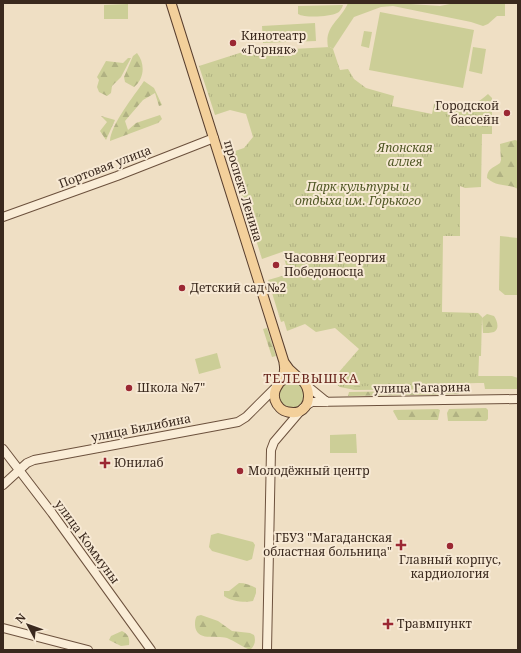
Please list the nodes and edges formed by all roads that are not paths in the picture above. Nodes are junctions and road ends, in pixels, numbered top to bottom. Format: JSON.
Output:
{"nodes":[{"id":1,"x":172,"y":3,"type":"edge"},
{"id":2,"x":214,"y":138,"type":"junction"},
{"id":3,"x":3,"y":217,"type":"edge"},
{"id":4,"x":284,"y":362,"type":"junction"},
{"id":5,"x":303,"y":382,"type":"junction"},
{"id":6,"x":279,"y":384,"type":"junction"},
{"id":7,"x":518,"y":399,"type":"edge"},
{"id":8,"x":326,"y":402,"type":"junction"},
{"id":9,"x":305,"y":406,"type":"junction"},
{"id":10,"x":256,"y":407,"type":"junction"},
{"id":11,"x":280,"y":408,"type":"junction"},
{"id":12,"x":283,"y":431,"type":"junction"},
{"id":13,"x":3,"y":449,"type":"edge"},
{"id":14,"x":19,"y":470,"type":"junction"},
{"id":15,"x":3,"y":485,"type":"edge"},
{"id":16,"x":3,"y":628,"type":"edge"},
{"id":17,"x":88,"y":650,"type":"edge"},
{"id":18,"x":151,"y":650,"type":"edge"},
{"id":19,"x":267,"y":650,"type":"edge"}],
"edges":[{"from":1,"to":2,"type":"main road","name":"проспект Ленина"},
{"from":2,"to":3,"type":"main road","name":"Портовая улица"},
{"from":2,"to":4,"type":"main road","name":"проспект Ленина"},
{"from":4,"to":5,"type":"main road","name":"проспект Ленина"},
{"from":4,"to":6,"type":"main road"},
{"from":5,"to":6,"type":"main road"},
{"from":5,"to":8,"type":"main road"},
{"from":5,"to":9,"type":"main road"},
{"from":6,"to":10,"type":"main road","name":"улица Билибина"},
{"from":6,"to":11,"type":"main road"},
{"from":7,"to":8,"type":"main road","name":"улица Гагарина"},
{"from":8,"to":9,"type":"main road","name":"улица Гагарина"},
{"from":9,"to":11,"type":"main road"},
{"from":9,"to":12,"type":"main road"},
{"from":10,"to":11,"type":"main road"},
{"from":10,"to":14,"type":"main road","name":"улица Билибина"},
{"from":11,"to":12,"type":"main road"},
{"from":12,"to":19,"type":"main road"},
{"from":13,"to":14,"type":"main road","name":"улица Коммуны"},
{"from":14,"to":15,"type":"main road","name":"улица Билибина"},
{"from":14,"to":18,"type":"main road","name":"улица Коммуны"},
{"from":16,"to":17,"type":"main road"}]}
